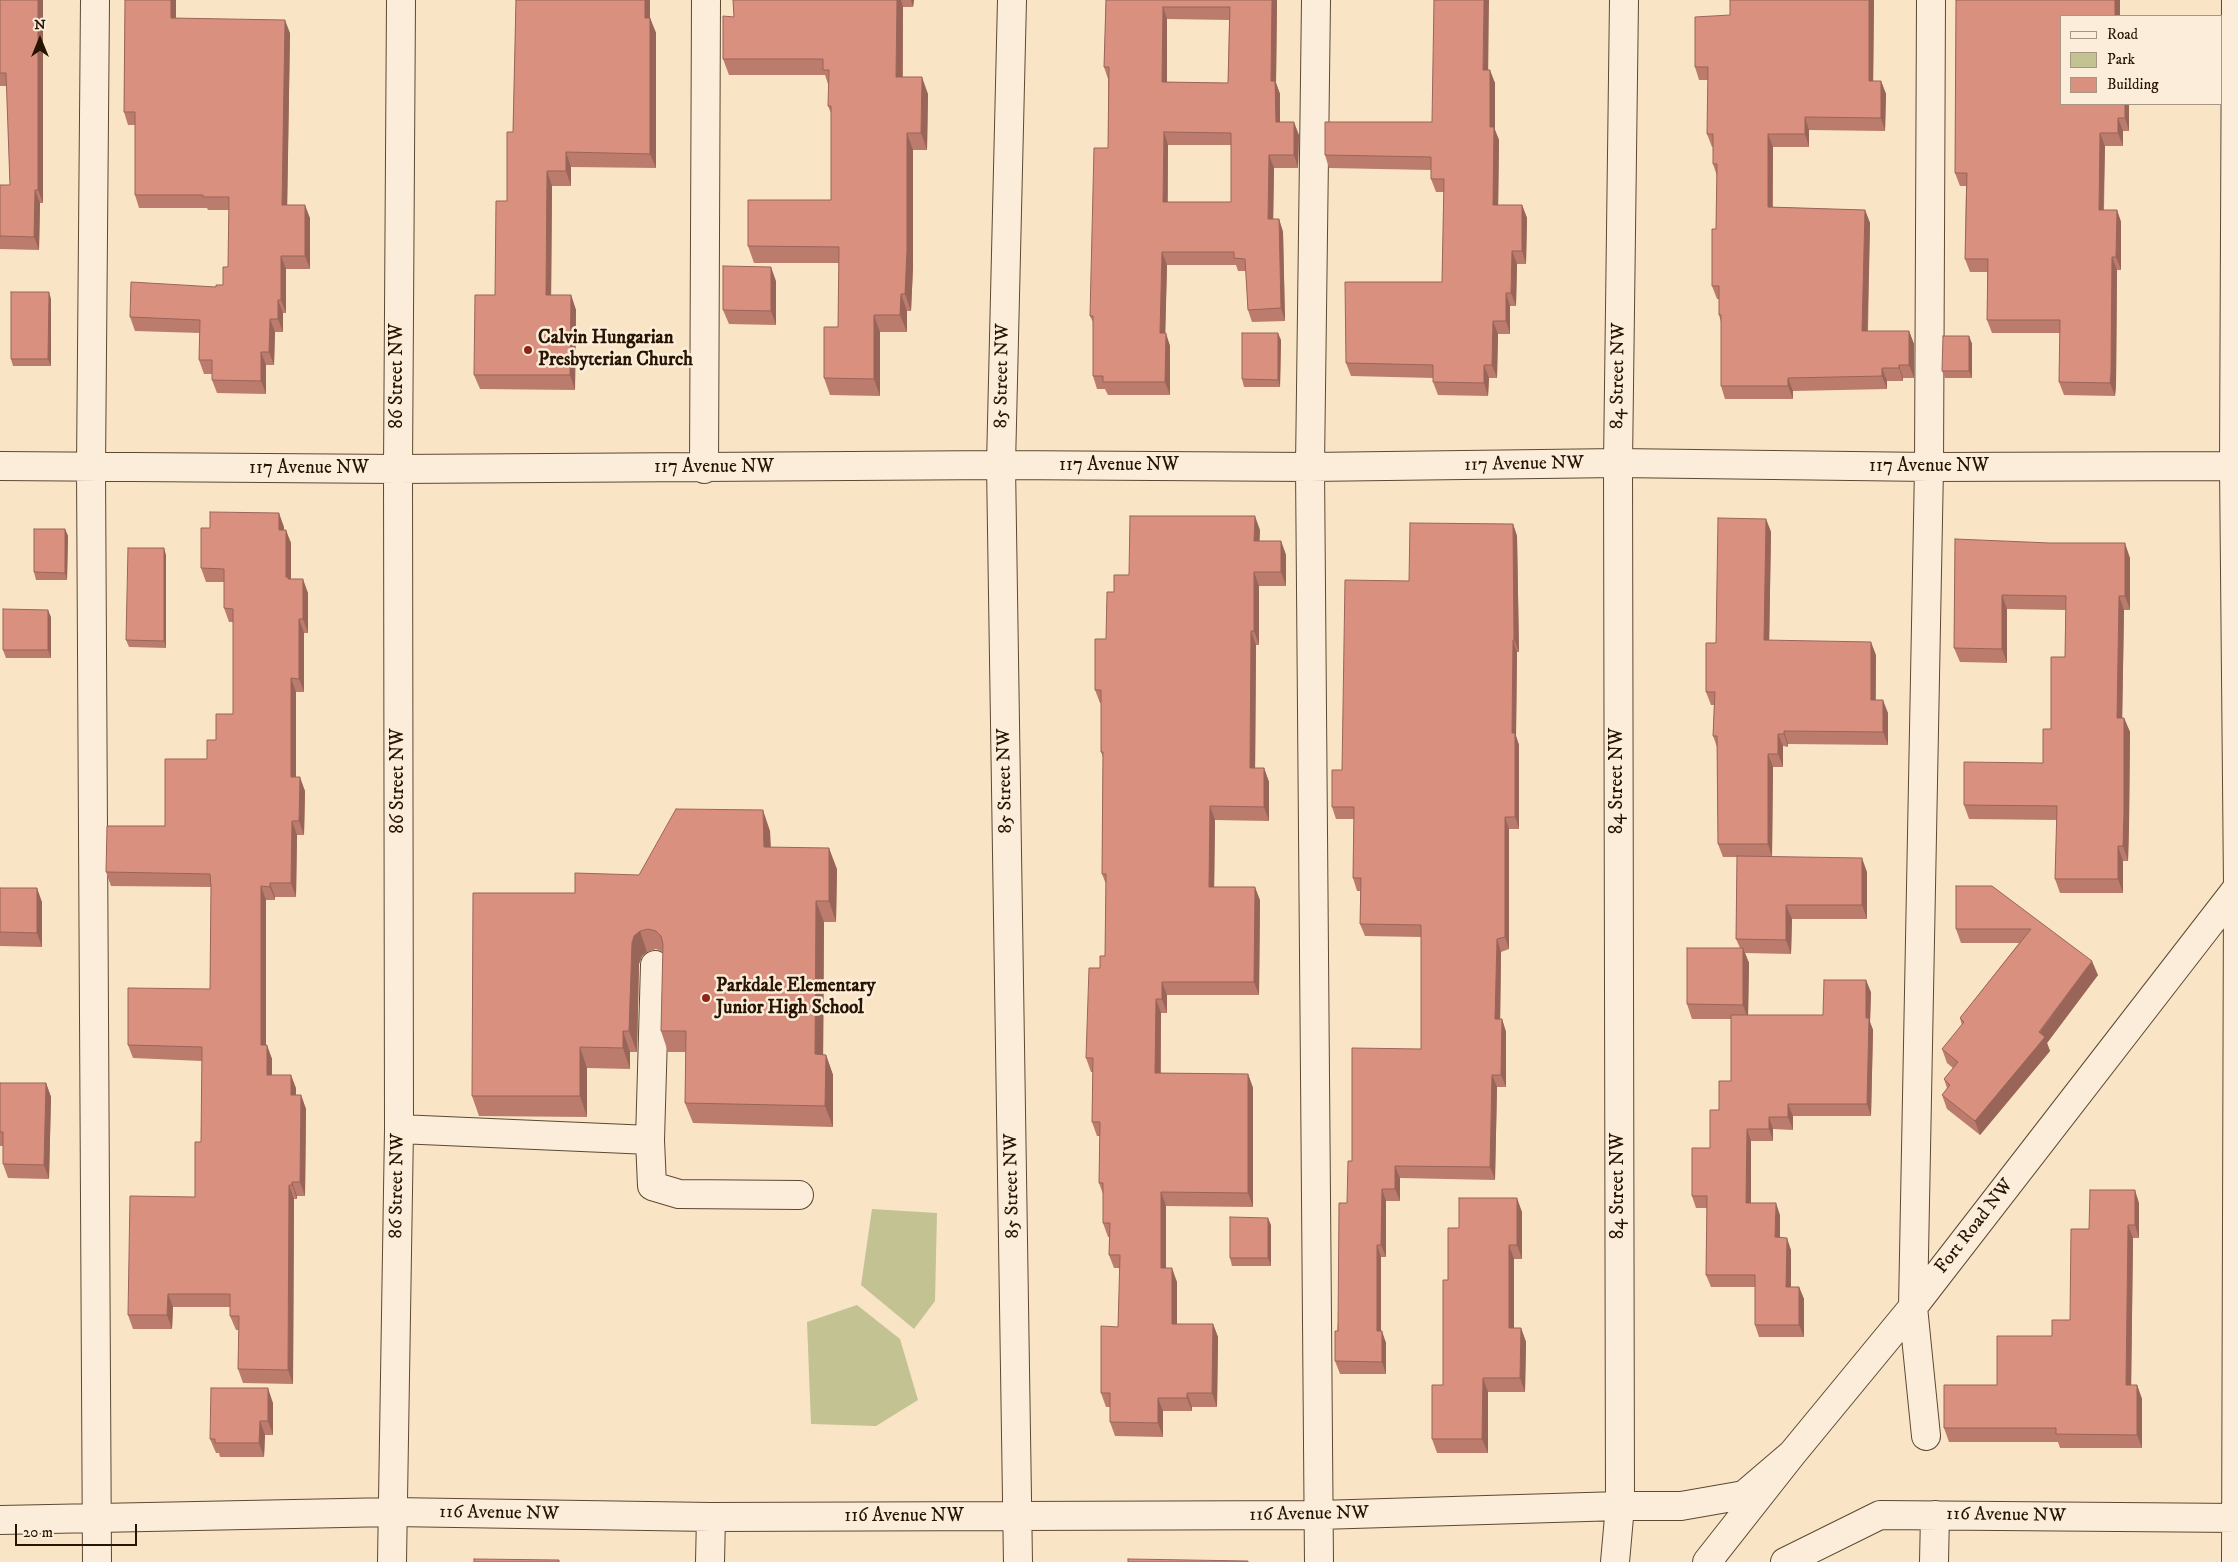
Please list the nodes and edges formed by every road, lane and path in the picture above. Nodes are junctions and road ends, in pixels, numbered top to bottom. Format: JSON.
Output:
{"nodes":[{"id":1,"x":95,"y":0,"type":"edge"},
{"id":2,"x":401,"y":0,"type":"edge"},
{"id":3,"x":706,"y":0,"type":"edge"},
{"id":4,"x":1012,"y":0,"type":"edge"},
{"id":5,"x":1316,"y":0,"type":"edge"},
{"id":6,"x":1624,"y":0,"type":"edge"},
{"id":7,"x":1931,"y":0,"type":"edge"},
{"id":8,"x":2236,"y":0,"type":"edge"},
{"id":9,"x":1618,"y":463,"type":"junction"},
{"id":10,"x":1001,"y":465,"type":"junction"},
{"id":11,"x":0,"y":466,"type":"edge"},
{"id":12,"x":2236,"y":466,"type":"edge"},
{"id":13,"x":1310,"y":467,"type":"junction"},
{"id":14,"x":1928,"y":467,"type":"junction"},
{"id":15,"x":90,"y":468,"type":"junction"},
{"id":16,"x":398,"y":469,"type":"junction"},
{"id":17,"x":704,"y":469,"type":"junction"},
{"id":18,"x":2238,"y":887,"type":"edge"},
{"id":19,"x":655,"y":965,"type":"dead end"},
{"id":20,"x":399,"y":1129,"type":"junction"},
{"id":21,"x":650,"y":1140,"type":"junction"},
{"id":22,"x":799,"y":1195,"type":"dead end"},
{"id":23,"x":1913,"y":1307,"type":"junction"},
{"id":24,"x":1926,"y":1436,"type":"dead end"},
{"id":25,"x":1792,"y":1454,"type":"junction"},
{"id":26,"x":1620,"y":1506,"type":"junction"},
{"id":27,"x":392,"y":1512,"type":"junction"},
{"id":28,"x":1319,"y":1515,"type":"junction"},
{"id":29,"x":1935,"y":1515,"type":"junction"},
{"id":30,"x":711,"y":1517,"type":"junction"},
{"id":31,"x":1018,"y":1517,"type":"junction"},
{"id":32,"x":2237,"y":1518,"type":"edge"},
{"id":33,"x":97,"y":1519,"type":"junction"},
{"id":34,"x":0,"y":1520,"type":"edge"},
{"id":35,"x":97,"y":1562,"type":"edge"},
{"id":36,"x":392,"y":1562,"type":"edge"},
{"id":37,"x":710,"y":1562,"type":"edge"},
{"id":38,"x":1018,"y":1562,"type":"edge"},
{"id":39,"x":1319,"y":1562,"type":"edge"},
{"id":40,"x":1615,"y":1562,"type":"edge"},
{"id":41,"x":1707,"y":1562,"type":"edge"},
{"id":42,"x":1784,"y":1562,"type":"edge"},
{"id":43,"x":1934,"y":1562,"type":"edge"},
{"id":44,"x":2236,"y":1562,"type":"edge"}],
"edges":[{"from":1,"to":15,"type":"street"},
{"from":2,"to":16,"type":"street","name":"86 Street NW"},
{"from":3,"to":17,"type":"street"},
{"from":4,"to":10,"type":"street","name":"85 Street NW"},
{"from":5,"to":13,"type":"street"},
{"from":6,"to":9,"type":"street","name":"84 Street NW"},
{"from":7,"to":14,"type":"street"},
{"from":8,"to":12,"type":"street"},
{"from":9,"to":13,"type":"street","name":"117 Avenue NW"},
{"from":9,"to":14,"type":"street","name":"117 Avenue NW"},
{"from":9,"to":26,"type":"street","name":"84 Street NW"},
{"from":10,"to":13,"type":"street","name":"117 Avenue NW"},
{"from":10,"to":17,"type":"street","name":"117 Avenue NW"},
{"from":10,"to":31,"type":"street","name":"85 Street NW"},
{"from":11,"to":15,"type":"street","name":"117 Avenue NW"},
{"from":12,"to":14,"type":"street","name":"117 Avenue NW"},
{"from":12,"to":18,"type":"street"},
{"from":13,"to":28,"type":"street"},
{"from":14,"to":23,"type":"street"},
{"from":15,"to":16,"type":"street","name":"117 Avenue NW"},
{"from":15,"to":33,"type":"street"},
{"from":16,"to":17,"type":"street","name":"117 Avenue NW"},
{"from":16,"to":20,"type":"street","name":"86 Street NW"},
{"from":18,"to":23,"type":"street","name":"Fort Road NW"},
{"from":18,"to":32,"type":"street"},
{"from":19,"to":21,"type":"street"},
{"from":20,"to":21,"type":"street"},
{"from":20,"to":27,"type":"street","name":"86 Street NW"},
{"from":21,"to":22,"type":"street"},
{"from":23,"to":24,"type":"street"},
{"from":23,"to":25,"type":"street","name":"Fort Road NW"},
{"from":25,"to":26,"type":"street","name":"116 Avenue NW"},
{"from":25,"to":41,"type":"street","name":"Fort Road NW"},
{"from":26,"to":28,"type":"street","name":"116 Avenue NW"},
{"from":26,"to":40,"type":"street","name":"84 Street NW"},
{"from":27,"to":30,"type":"street","name":"116 Avenue NW"},
{"from":27,"to":33,"type":"street","name":"116 Avenue NW"},
{"from":27,"to":36,"type":"street","name":"86 Street NW"},
{"from":28,"to":31,"type":"street","name":"116 Avenue NW"},
{"from":28,"to":39,"type":"street"},
{"from":29,"to":32,"type":"street","name":"116 Avenue NW"},
{"from":29,"to":42,"type":"street","name":"116 Avenue NW"},
{"from":29,"to":43,"type":"street"},
{"from":30,"to":31,"type":"street","name":"116 Avenue NW"},
{"from":30,"to":37,"type":"street"},
{"from":31,"to":38,"type":"street","name":"85 Street NW"},
{"from":32,"to":44,"type":"street"},
{"from":33,"to":34,"type":"street","name":"116 Avenue NW"},
{"from":33,"to":35,"type":"street"}]}
